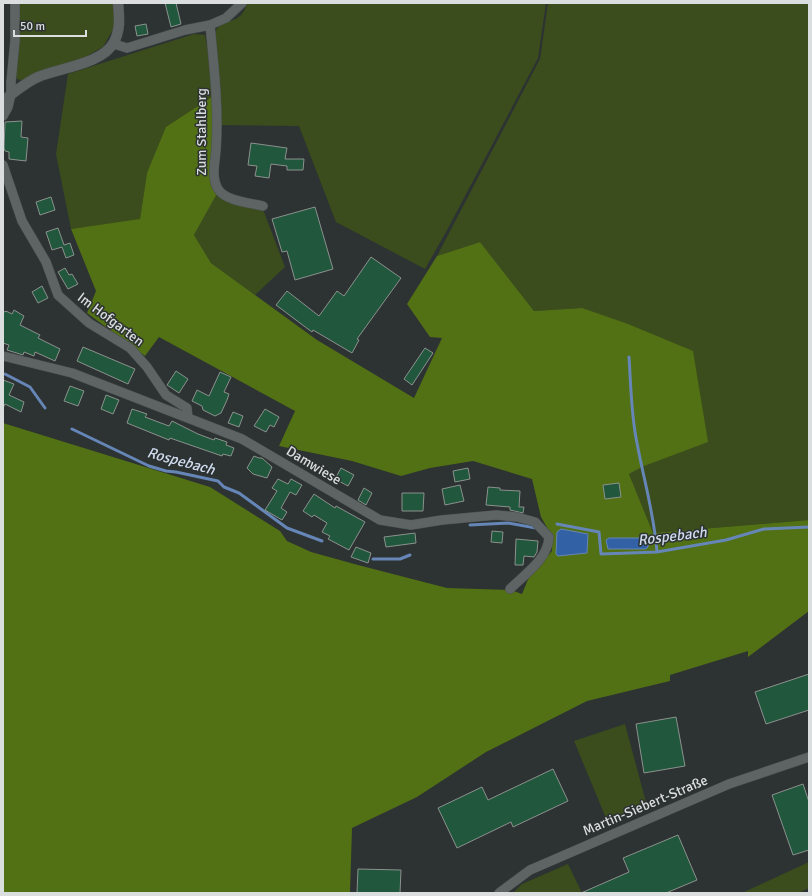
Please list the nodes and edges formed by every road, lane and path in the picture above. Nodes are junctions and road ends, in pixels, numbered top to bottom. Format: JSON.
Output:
{"nodes":[{"id":1,"x":15,"y":3,"type":"edge"},
{"id":2,"x":118,"y":3,"type":"edge"},
{"id":3,"x":242,"y":3,"type":"edge"},
{"id":4,"x":210,"y":26,"type":"junction"},
{"id":5,"x":114,"y":44,"type":"junction"},
{"id":6,"x":11,"y":94,"type":"junction"},
{"id":7,"x":3,"y":101,"type":"edge"},
{"id":8,"x":3,"y":116,"type":"edge"},
{"id":9,"x":3,"y":165,"type":"edge"},
{"id":10,"x":263,"y":206,"type":"dead end"},
{"id":11,"x":4,"y":360,"type":"edge"},
{"id":12,"x":188,"y":418,"type":"junction"},
{"id":13,"x":510,"y":589,"type":"dead end"},
{"id":14,"x":809,"y":757,"type":"edge"},
{"id":15,"x":499,"y":893,"type":"edge"}],
"edges":[{"from":1,"to":6,"type":"street"},
{"from":2,"to":5,"type":"street"},
{"from":3,"to":4,"type":"street"},
{"from":4,"to":5,"type":"street"},
{"from":4,"to":10,"type":"street","name":"Zum Stahlberg"},
{"from":5,"to":6,"type":"street"},
{"from":6,"to":7,"type":"street"},
{"from":6,"to":8,"type":"street"},
{"from":9,"to":12,"type":"street","name":"Im Hofgarten"},
{"from":11,"to":12,"type":"street","name":"Damwiese"},
{"from":12,"to":13,"type":"street","name":"Damwiese"},
{"from":14,"to":15,"type":"street","name":"Martin-Siebert-Straße"}]}
